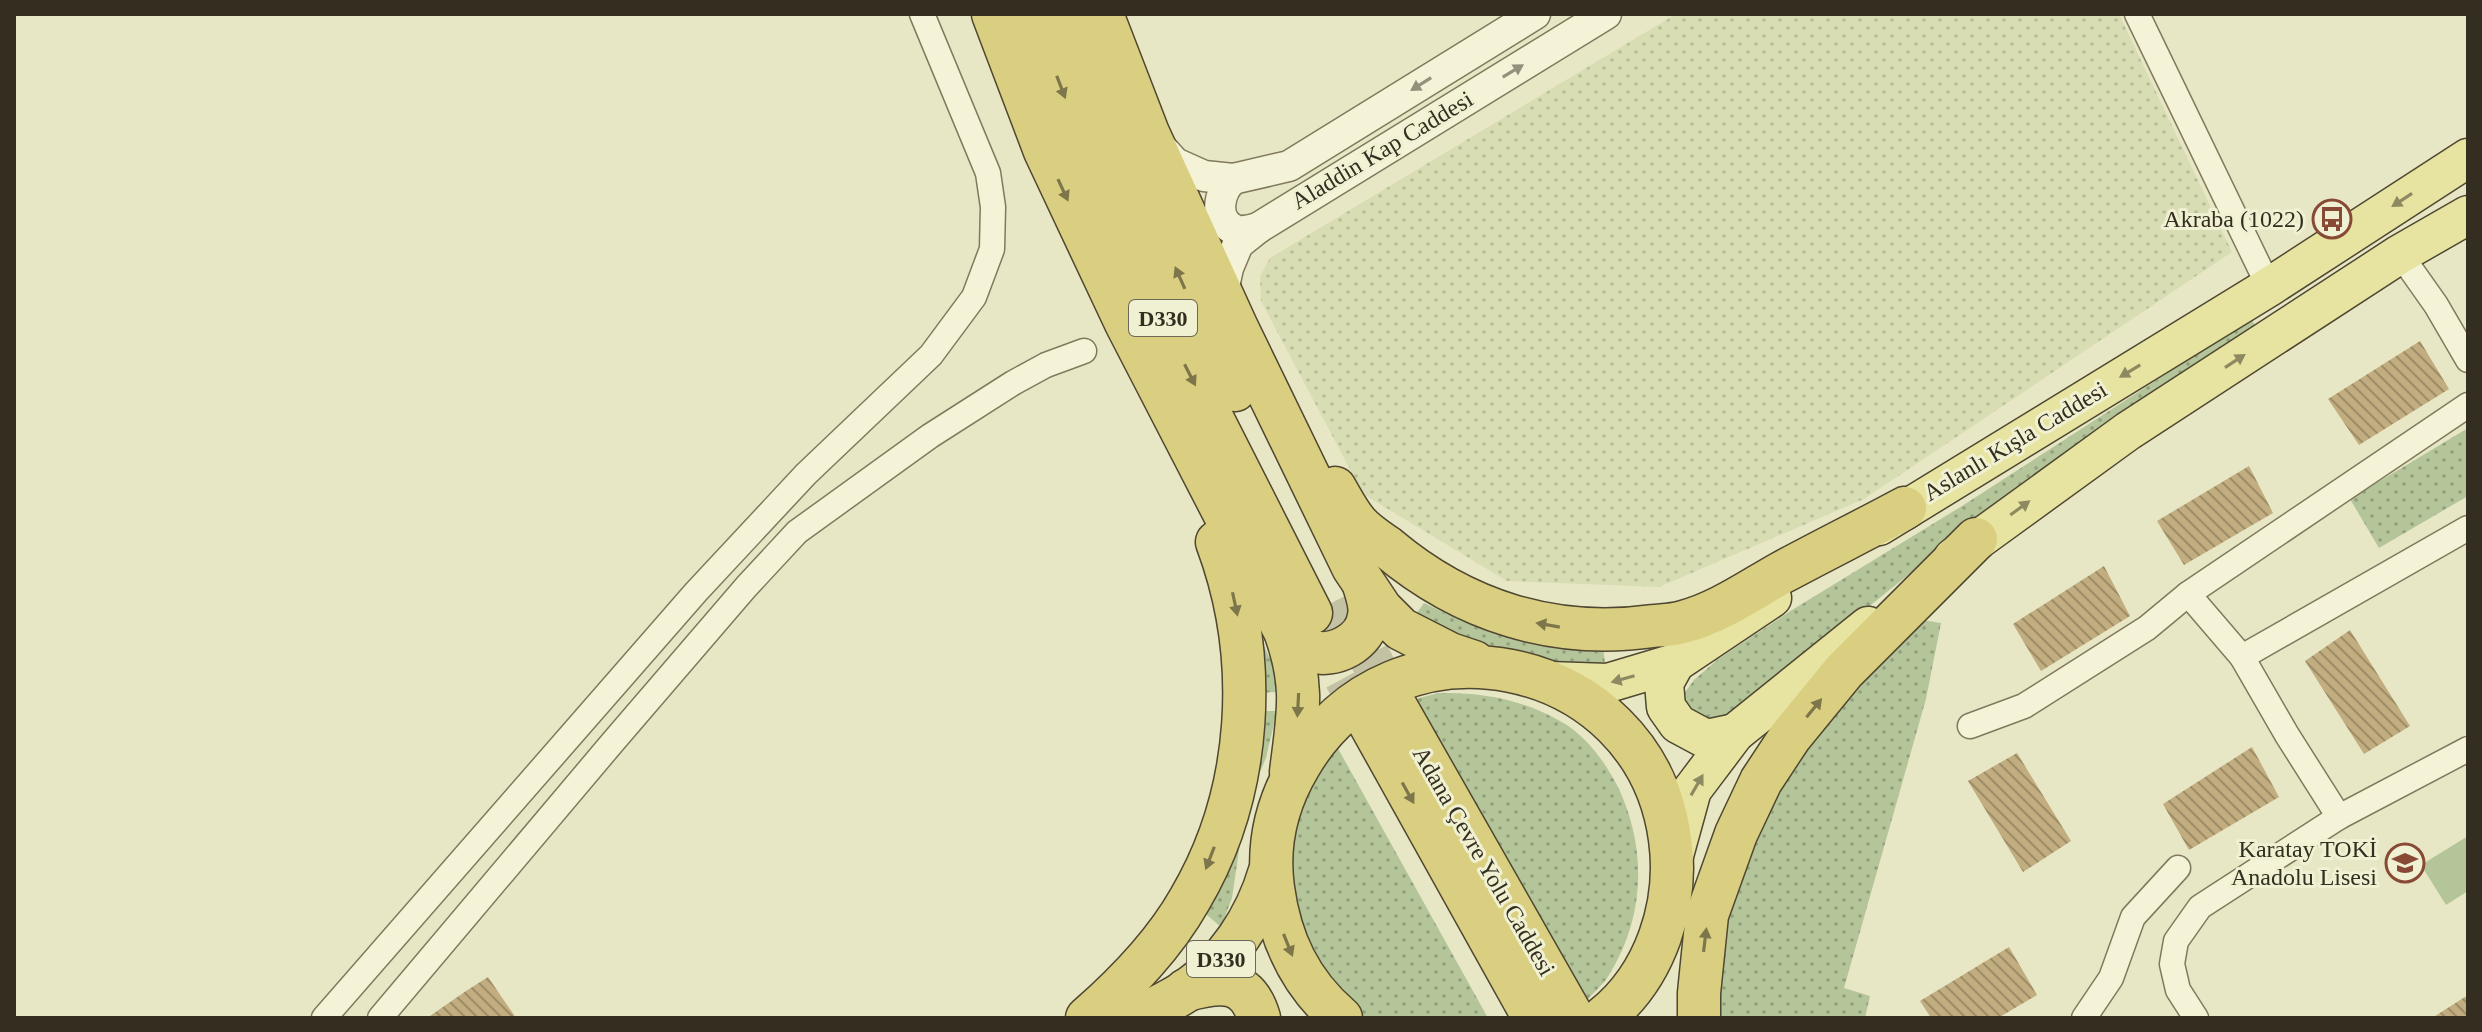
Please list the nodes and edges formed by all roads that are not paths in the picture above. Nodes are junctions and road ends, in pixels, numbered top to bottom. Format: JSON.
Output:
{"nodes":[{"id":1,"x":922,"y":14,"type":"edge"},
{"id":2,"x":993,"y":14,"type":"edge"},
{"id":3,"x":1033,"y":14,"type":"edge"},
{"id":4,"x":1066,"y":14,"type":"edge"},
{"id":5,"x":1102,"y":14,"type":"edge"},
{"id":6,"x":1535,"y":14,"type":"edge"},
{"id":7,"x":1606,"y":14,"type":"edge"},
{"id":8,"x":2137,"y":14,"type":"edge"},
{"id":9,"x":1148,"y":133,"type":"junction"},
{"id":10,"x":2468,"y":158,"type":"edge"},
{"id":11,"x":1233,"y":179,"type":"junction"},
{"id":12,"x":2468,"y":215,"type":"edge"},
{"id":13,"x":1258,"y":228,"type":"junction"},
{"id":14,"x":2400,"y":254,"type":"junction"},
{"id":15,"x":2269,"y":287,"type":"junction"},
{"id":16,"x":1126,"y":323,"type":"junction"},
{"id":17,"x":1237,"y":328,"type":"junction"},
{"id":18,"x":1084,"y":351,"type":"dead end"},
{"id":19,"x":2468,"y":360,"type":"edge"},
{"id":20,"x":1263,"y":380,"type":"junction"},
{"id":21,"x":2468,"y":405,"type":"edge"},
{"id":22,"x":1905,"y":508,"type":"junction"},
{"id":23,"x":2468,"y":528,"type":"edge"},
{"id":24,"x":1976,"y":539,"type":"junction"},
{"id":25,"x":2188,"y":594,"type":"junction"},
{"id":26,"x":1325,"y":607,"type":"junction"},
{"id":27,"x":2242,"y":657,"type":"junction"},
{"id":28,"x":1675,"y":663,"type":"junction"},
{"id":29,"x":1488,"y":666,"type":"junction"},
{"id":30,"x":1549,"y":681,"type":"junction"},
{"id":31,"x":1383,"y":716,"type":"tunnel mouth"},
{"id":32,"x":1970,"y":726,"type":"dead end"},
{"id":33,"x":1735,"y":733,"type":"junction"},
{"id":34,"x":2468,"y":749,"type":"edge"},
{"id":35,"x":1290,"y":781,"type":"junction"},
{"id":36,"x":2339,"y":817,"type":"junction"},
{"id":37,"x":1673,"y":859,"type":"junction"},
{"id":38,"x":2178,"y":868,"type":"dead end"},
{"id":39,"x":1270,"y":869,"type":"junction"},
{"id":40,"x":1665,"y":920,"type":"junction"},
{"id":41,"x":1186,"y":990,"type":"junction"},
{"id":42,"x":1570,"y":1017,"type":"edge"},
{"id":43,"x":324,"y":1018,"type":"edge"},
{"id":44,"x":380,"y":1018,"type":"edge"},
{"id":45,"x":1087,"y":1018,"type":"edge"},
{"id":46,"x":1137,"y":1018,"type":"edge"},
{"id":47,"x":1259,"y":1018,"type":"edge"},
{"id":48,"x":1341,"y":1018,"type":"edge"},
{"id":49,"x":1634,"y":1018,"type":"edge"},
{"id":50,"x":1699,"y":1018,"type":"edge"},
{"id":51,"x":2084,"y":1018,"type":"edge"},
{"id":52,"x":2196,"y":1018,"type":"edge"}],
"edges":[{"from":1,"to":43,"type":"street"},
{"from":2,"to":16,"type":"highway","one_way":true},
{"from":3,"to":26,"type":"highway","number":"D330","one_way":true},
{"from":26,"to":4,"type":"highway","number":"D330","one_way":true},
{"from":5,"to":9,"type":"highway"},
{"from":6,"to":11,"type":"street","name":"Aladdin Kap Caddesi","one_way":true},
{"from":13,"to":7,"type":"street","name":"Aladdin Kap Caddesi","one_way":true},
{"from":8,"to":15,"type":"street"},
{"from":9,"to":11,"type":"street"},
{"from":9,"to":17,"type":"highway"},
{"from":10,"to":15,"type":"main road","name":"Aslanlı Kışla Caddesi","one_way":true},
{"from":11,"to":13,"type":"street"},
{"from":12,"to":14,"type":"main road","name":"Aslanlı Kışla Caddesi"},
{"from":13,"to":17,"type":"street","name":"Aladdin Kap Caddesi"},
{"from":14,"to":19,"type":"street"},
{"from":24,"to":14,"type":"main road","name":"Aslanlı Kışla Caddesi","one_way":true},
{"from":15,"to":22,"type":"main road","name":"Aslanlı Kışla Caddesi","one_way":true},
{"from":16,"to":26,"type":"highway"},
{"from":16,"to":45,"type":"highway","one_way":true},
{"from":17,"to":20,"type":"highway"},
{"from":18,"to":44,"type":"street"},
{"from":22,"to":20,"type":"highway","one_way":true},
{"from":20,"to":26,"type":"highway"},
{"from":21,"to":25,"type":"street"},
{"from":22,"to":28,"type":"main road","name":"Aslanlı Kışla Caddesi"},
{"from":23,"to":27,"type":"street"},
{"from":24,"to":33,"type":"main road","name":"Aslanlı Kışla Caddesi"},
{"from":50,"to":24,"type":"highway","one_way":true},
{"from":25,"to":27,"type":"street"},
{"from":25,"to":32,"type":"street"},
{"from":26,"to":29,"type":"highway"},
{"from":26,"to":35,"type":"highway","one_way":true},
{"from":27,"to":36,"type":"street"},
{"from":28,"to":30,"type":"main road","name":"Aslanlı Kışla Caddesi","one_way":true},
{"from":28,"to":33,"type":"main road"},
{"from":29,"to":30,"type":"highway"},
{"from":29,"to":35,"type":"highway"},
{"from":30,"to":37,"type":"highway"},
{"from":31,"to":42,"type":"highway","name":"Adana Çevre Yolu Caddesi"},
{"from":37,"to":33,"type":"main road","name":"Aslanlı Kışla Caddesi","one_way":true},
{"from":34,"to":36,"type":"street"},
{"from":35,"to":39,"type":"highway"},
{"from":36,"to":52,"type":"street"},
{"from":37,"to":40,"type":"highway"},
{"from":38,"to":51,"type":"street"},
{"from":39,"to":41,"type":"highway","number":"D330"},
{"from":39,"to":48,"type":"highway","one_way":true},
{"from":40,"to":42,"type":"highway"},
{"from":40,"to":49,"type":"highway"},
{"from":41,"to":46,"type":"highway","number":"D330"},
{"from":41,"to":47,"type":"highway"}]}
